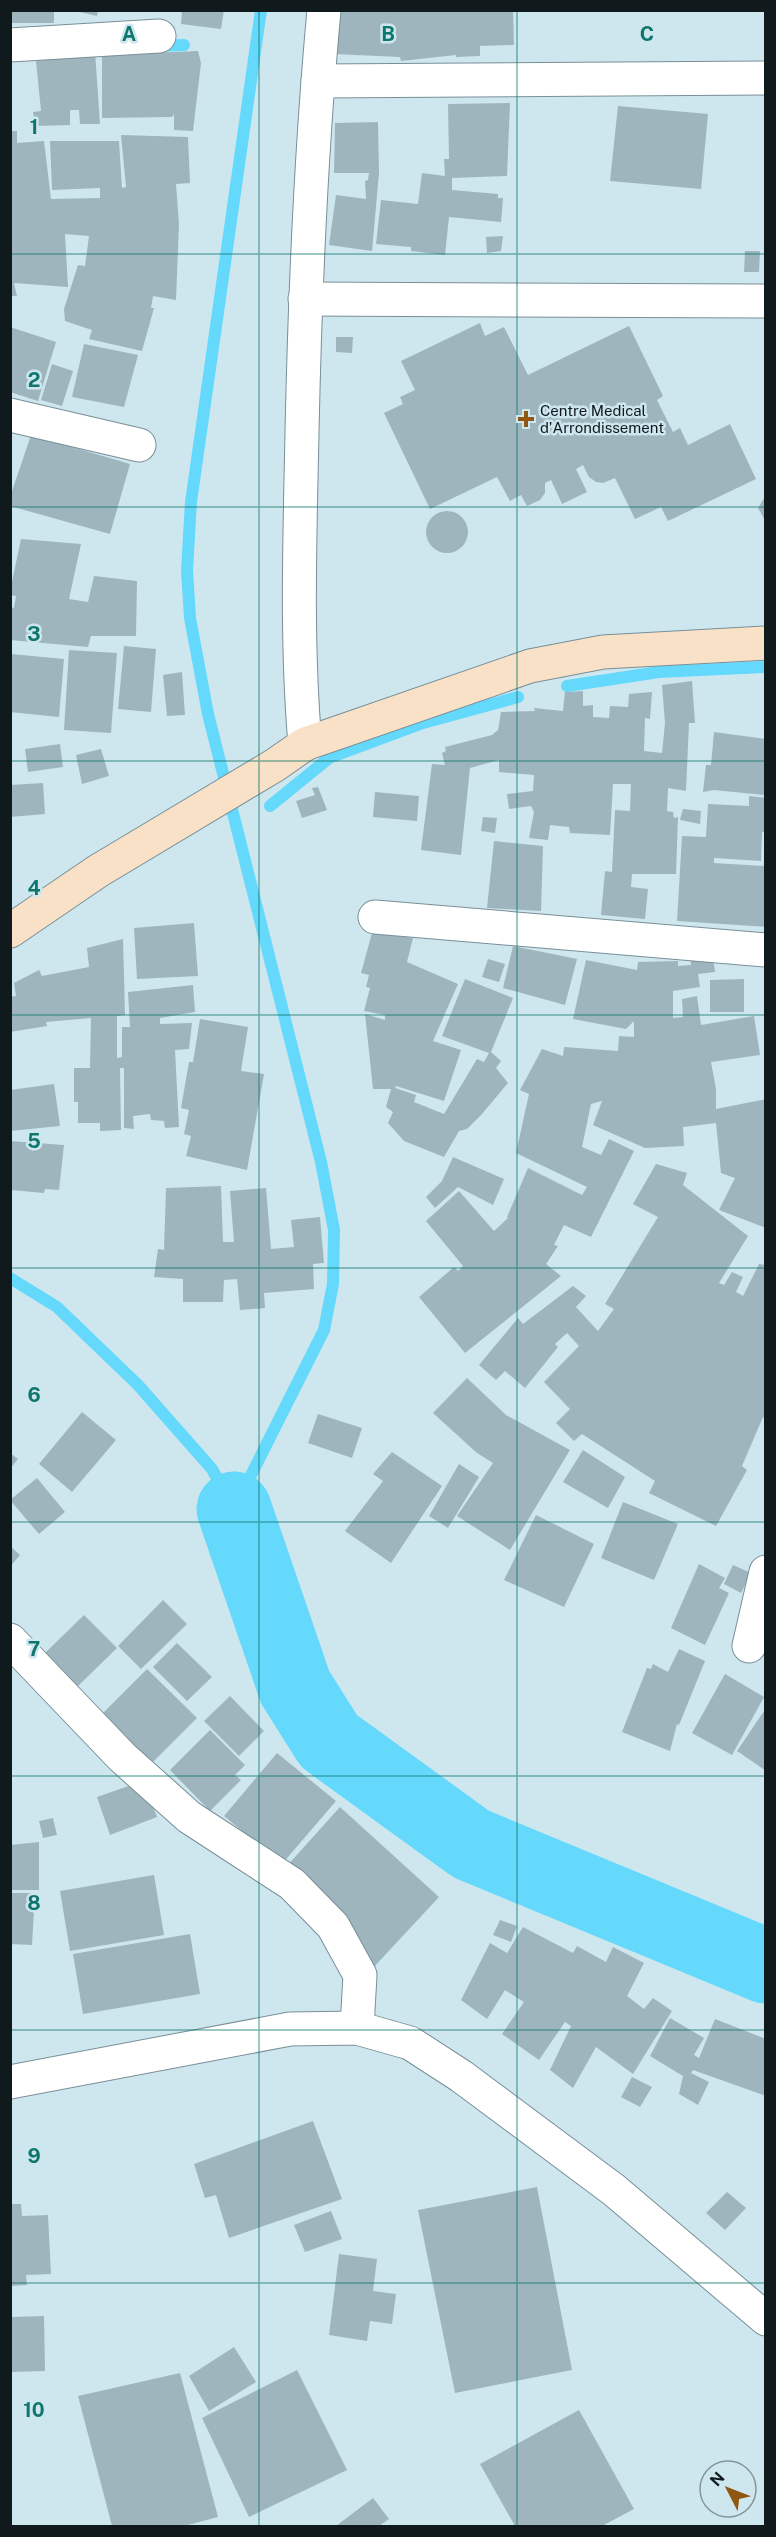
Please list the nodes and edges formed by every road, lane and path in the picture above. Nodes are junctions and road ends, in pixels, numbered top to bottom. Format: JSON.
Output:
{"nodes":[{"id":1,"x":324,"y":10,"type":"edge"},
{"id":2,"x":159,"y":36,"type":"dead end"},
{"id":3,"x":10,"y":45,"type":"edge"},
{"id":4,"x":765,"y":78,"type":"edge"},
{"id":5,"x":318,"y":81,"type":"junction"},
{"id":6,"x":305,"y":299,"type":"junction"},
{"id":7,"x":765,"y":301,"type":"edge"},
{"id":8,"x":10,"y":415,"type":"edge"},
{"id":9,"x":139,"y":445,"type":"dead end"},
{"id":10,"x":765,"y":643,"type":"edge"},
{"id":11,"x":305,"y":744,"type":"junction"},
{"id":12,"x":375,"y":916,"type":"dead end"},
{"id":13,"x":17,"y":923,"type":"edge"},
{"id":14,"x":765,"y":950,"type":"edge"},
{"id":15,"x":765,"y":1572,"type":"edge"},
{"id":16,"x":10,"y":1640,"type":"edge"},
{"id":17,"x":749,"y":1646,"type":"dead end"},
{"id":18,"x":357,"y":2028,"type":"junction"},
{"id":19,"x":10,"y":2082,"type":"edge"},
{"id":20,"x":765,"y":2319,"type":"edge"}],
"edges":[{"from":1,"to":5,"type":"street"},
{"from":2,"to":3,"type":"street"},
{"from":4,"to":5,"type":"street"},
{"from":5,"to":6,"type":"street"},
{"from":6,"to":7,"type":"street"},
{"from":6,"to":11,"type":"street"},
{"from":8,"to":9,"type":"street"},
{"from":10,"to":11,"type":"main road"},
{"from":11,"to":13,"type":"main road"},
{"from":12,"to":14,"type":"street"},
{"from":15,"to":17,"type":"street"},
{"from":16,"to":18,"type":"street"},
{"from":18,"to":19,"type":"street"},
{"from":18,"to":20,"type":"street"}]}
